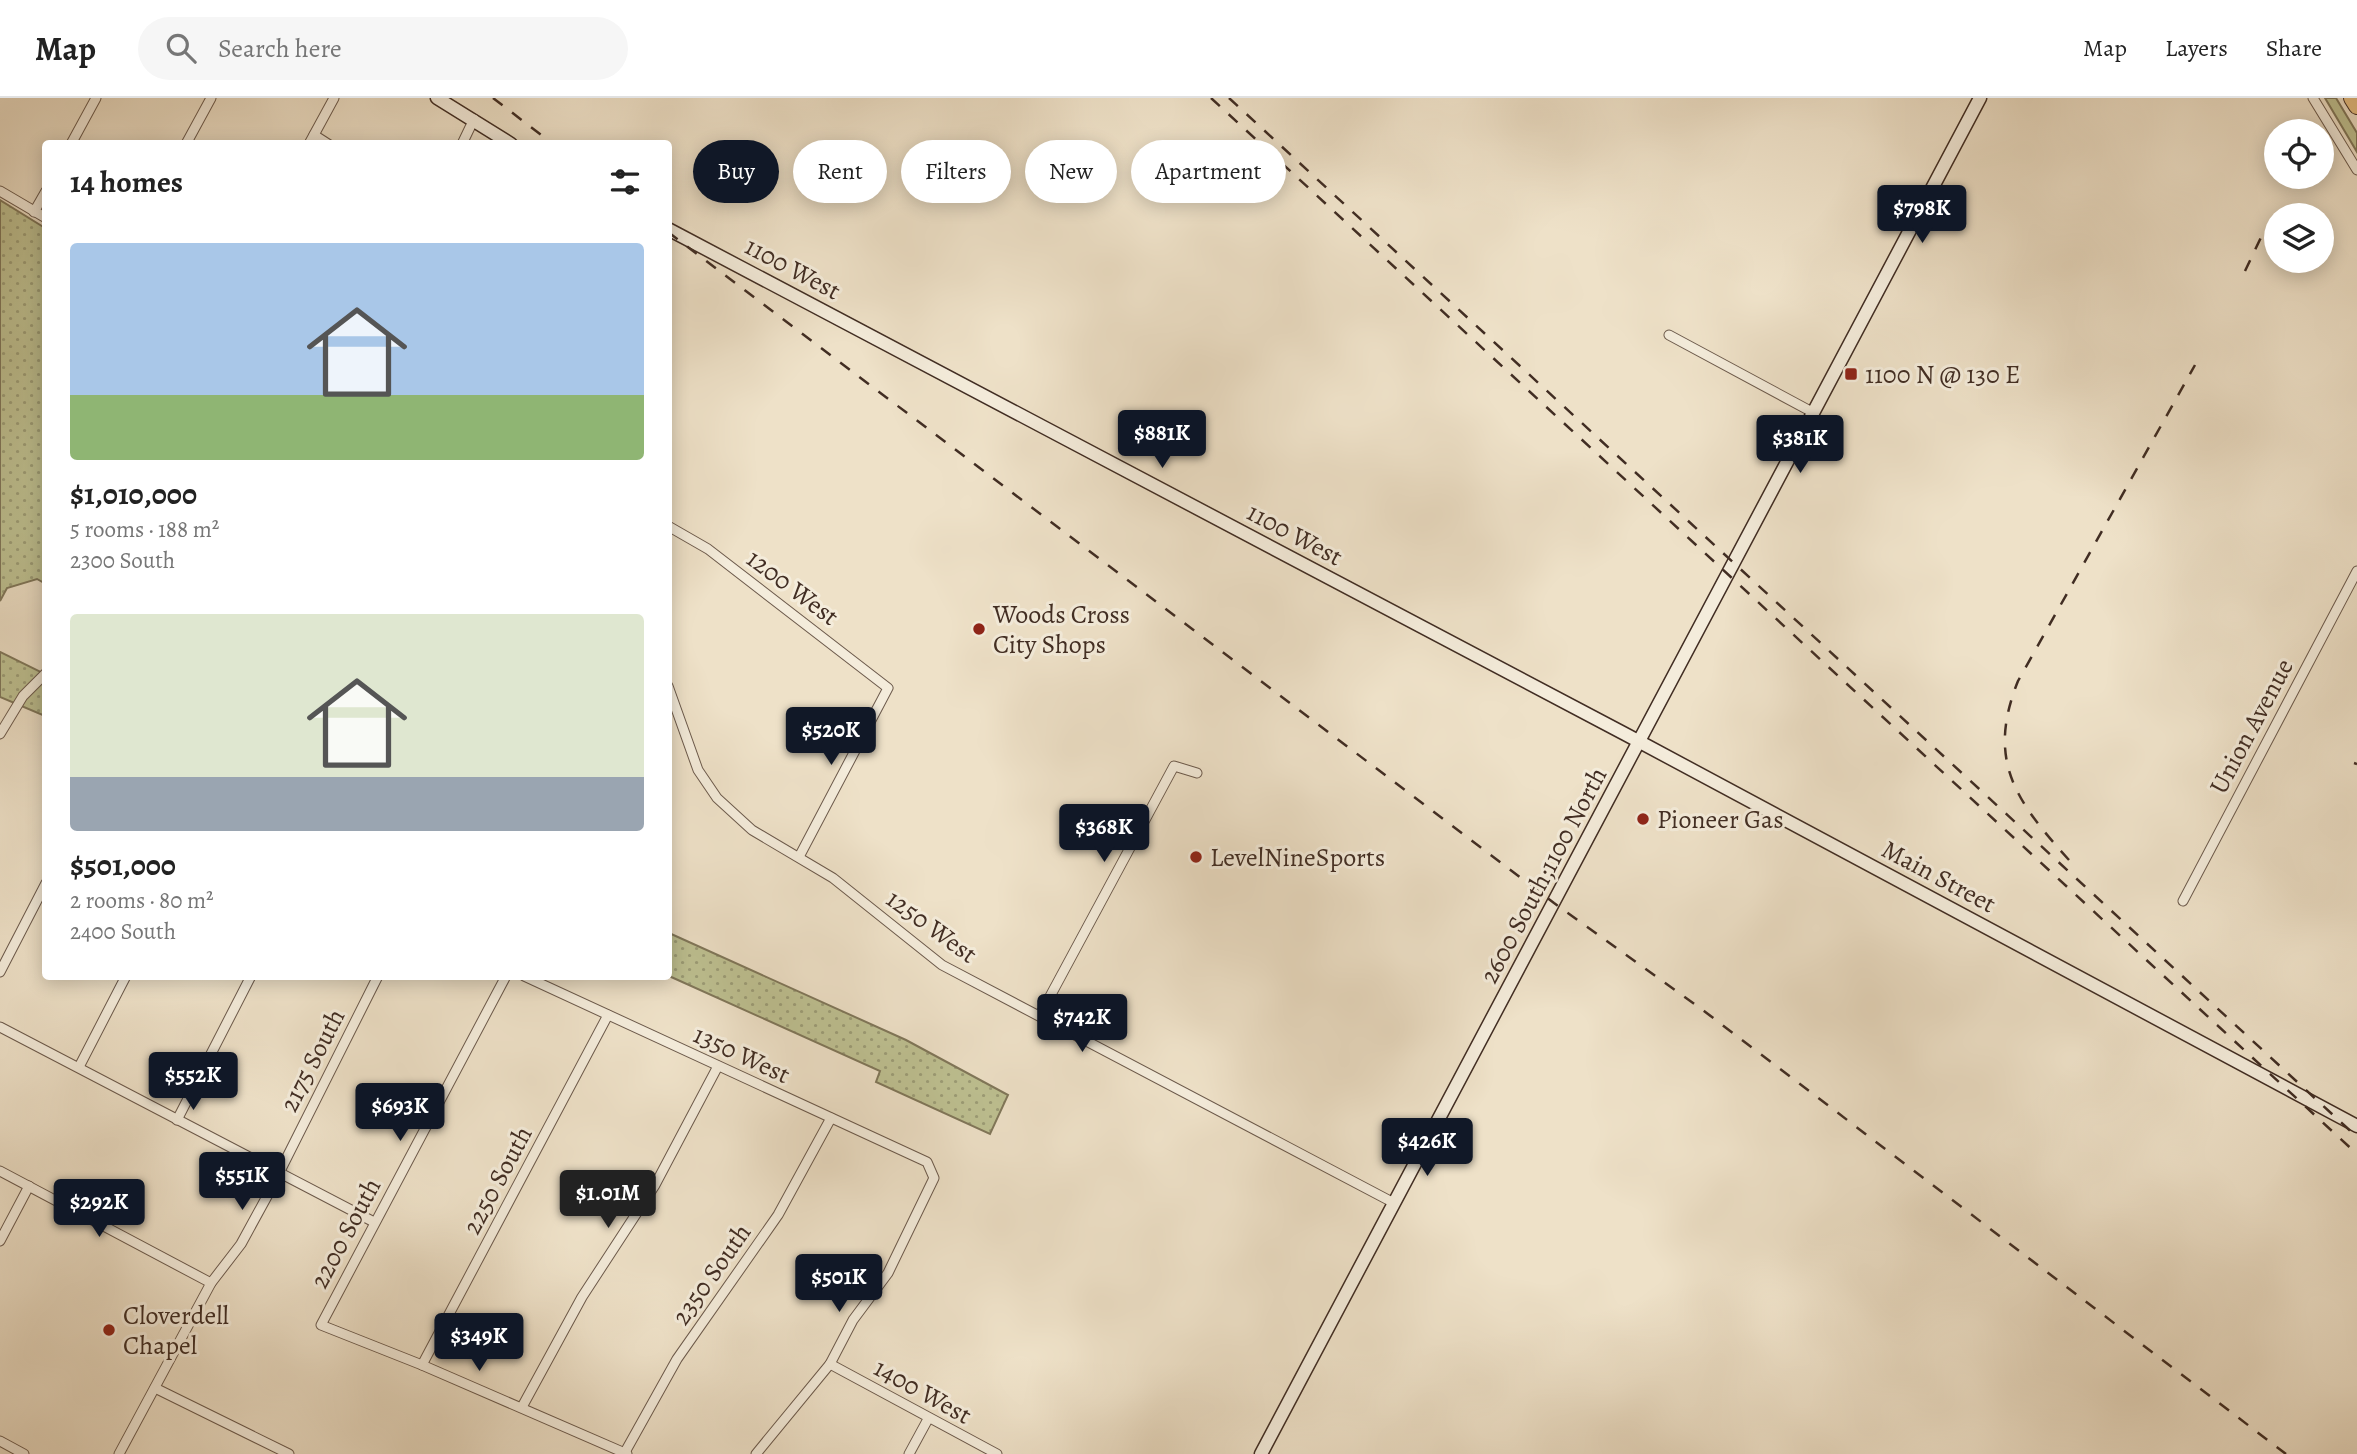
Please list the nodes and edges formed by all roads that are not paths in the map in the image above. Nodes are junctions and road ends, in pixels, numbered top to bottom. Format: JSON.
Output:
{"nodes":[{"id":1,"x":96,"y":98,"type":"edge"},
{"id":2,"x":211,"y":98,"type":"edge"},
{"id":3,"x":334,"y":98,"type":"edge"},
{"id":4,"x":437,"y":98,"type":"edge"},
{"id":5,"x":1980,"y":98,"type":"edge"},
{"id":6,"x":2313,"y":98,"type":"edge"},
{"id":7,"x":2352,"y":98,"type":"edge"},
{"id":8,"x":2357,"y":106,"type":"edge"},
{"id":9,"x":474,"y":119,"type":"junction"},
{"id":10,"x":312,"y":139,"type":"edge"},
{"id":11,"x":73,"y":140,"type":"edge"},
{"id":12,"x":188,"y":140,"type":"edge"},
{"id":13,"x":464,"y":140,"type":"edge"},
{"id":14,"x":505,"y":140,"type":"edge"},
{"id":15,"x":2357,"y":170,"type":"edge"},
{"id":16,"x":0,"y":191,"type":"edge"},
{"id":17,"x":42,"y":198,"type":"edge"},
{"id":18,"x":34,"y":212,"type":"junction"},
{"id":19,"x":42,"y":216,"type":"edge"},
{"id":20,"x":672,"y":231,"type":"edge"},
{"id":21,"x":1669,"y":335,"type":"dead end"},
{"id":22,"x":1814,"y":413,"type":"junction"},
{"id":23,"x":672,"y":528,"type":"edge"},
{"id":24,"x":2357,"y":571,"type":"edge"},
{"id":25,"x":42,"y":677,"type":"edge"},
{"id":26,"x":672,"y":699,"type":"edge"},
{"id":27,"x":0,"y":734,"type":"edge"},
{"id":28,"x":1639,"y":742,"type":"junction"},
{"id":29,"x":1197,"y":773,"type":"dead end"},
{"id":30,"x":799,"y":857,"type":"junction"},
{"id":31,"x":42,"y":891,"type":"edge"},
{"id":32,"x":2183,"y":901,"type":"dead end"},
{"id":33,"x":0,"y":972,"type":"edge"},
{"id":34,"x":124,"y":980,"type":"edge"},
{"id":35,"x":249,"y":980,"type":"edge"},
{"id":36,"x":376,"y":980,"type":"edge"},
{"id":37,"x":504,"y":980,"type":"edge"},
{"id":38,"x":532,"y":980,"type":"edge"},
{"id":39,"x":1040,"y":1015,"type":"junction"},
{"id":40,"x":608,"y":1016,"type":"junction"},
{"id":41,"x":0,"y":1027,"type":"edge"},
{"id":42,"x":2217,"y":1051,"type":"junction"},
{"id":43,"x":718,"y":1066,"type":"junction"},
{"id":44,"x":79,"y":1067,"type":"junction"},
{"id":45,"x":831,"y":1118,"type":"junction"},
{"id":46,"x":177,"y":1120,"type":"junction"},
{"id":47,"x":2357,"y":1121,"type":"edge"},
{"id":48,"x":2357,"y":1126,"type":"edge"},
{"id":49,"x":0,"y":1171,"type":"edge"},
{"id":50,"x":279,"y":1173,"type":"junction"},
{"id":51,"x":29,"y":1186,"type":"junction"},
{"id":52,"x":1394,"y":1203,"type":"junction"},
{"id":53,"x":374,"y":1222,"type":"junction"},
{"id":54,"x":0,"y":1241,"type":"edge"},
{"id":55,"x":211,"y":1283,"type":"junction"},
{"id":56,"x":830,"y":1364,"type":"junction"},
{"id":57,"x":422,"y":1365,"type":"junction"},
{"id":58,"x":155,"y":1388,"type":"junction"},
{"id":59,"x":522,"y":1408,"type":"junction"},
{"id":60,"x":928,"y":1419,"type":"junction"},
{"id":61,"x":0,"y":1441,"type":"edge"},
{"id":62,"x":24,"y":1454,"type":"edge"},
{"id":63,"x":118,"y":1454,"type":"edge"},
{"id":64,"x":289,"y":1454,"type":"edge"},
{"id":65,"x":625,"y":1454,"type":"edge"},
{"id":66,"x":756,"y":1454,"type":"edge"},
{"id":67,"x":909,"y":1454,"type":"edge"},
{"id":68,"x":996,"y":1454,"type":"edge"},
{"id":69,"x":1261,"y":1454,"type":"edge"}],
"edges":[{"from":1,"to":11,"type":"street"},
{"from":2,"to":12,"type":"street"},
{"from":3,"to":10,"type":"street"},
{"from":4,"to":9,"type":"street"},
{"from":5,"to":22,"type":"street","name":"2600 South;1100 North"},
{"from":6,"to":15,"type":"street"},
{"from":7,"to":8,"type":"highway"},
{"from":9,"to":13,"type":"street"},
{"from":9,"to":14,"type":"street"},
{"from":16,"to":18,"type":"street"},
{"from":17,"to":18,"type":"street"},
{"from":18,"to":19,"type":"street"},
{"from":20,"to":28,"type":"street","name":"1100 West"},
{"from":21,"to":22,"type":"street"},
{"from":22,"to":28,"type":"street","name":"2600 South;1100 North"},
{"from":23,"to":30,"type":"street","name":"1200 West"},
{"from":24,"to":32,"type":"street","name":"Union Avenue"},
{"from":25,"to":27,"type":"street"},
{"from":26,"to":30,"type":"street","name":"1250 West"},
{"from":28,"to":42,"type":"street","name":"Main Street"},
{"from":28,"to":52,"type":"street","name":"2600 South;1100 North"},
{"from":29,"to":39,"type":"street"},
{"from":30,"to":39,"type":"street","name":"1250 West"},
{"from":31,"to":33,"type":"street"},
{"from":34,"to":44,"type":"street"},
{"from":35,"to":46,"type":"street"},
{"from":36,"to":50,"type":"street","name":"2175 South"},
{"from":37,"to":53,"type":"street","name":"2200 South"},
{"from":38,"to":40,"type":"street","name":"1350 West"},
{"from":39,"to":52,"type":"street","name":"1250 West"},
{"from":40,"to":43,"type":"street","name":"1350 West"},
{"from":40,"to":57,"type":"street","name":"2250 South"},
{"from":41,"to":44,"type":"street"},
{"from":42,"to":47,"type":"street","name":"Main Street"},
{"from":42,"to":48,"type":"street","name":"Main Street"},
{"from":43,"to":45,"type":"street","name":"1350 West"},
{"from":43,"to":59,"type":"street"},
{"from":44,"to":46,"type":"street"},
{"from":45,"to":56,"type":"street","name":"1350 West"},
{"from":45,"to":65,"type":"street","name":"2350 South"},
{"from":46,"to":50,"type":"street"},
{"from":49,"to":51,"type":"street"},
{"from":50,"to":53,"type":"street"},
{"from":50,"to":55,"type":"street","name":"2175 South"},
{"from":51,"to":54,"type":"street"},
{"from":51,"to":55,"type":"street"},
{"from":52,"to":69,"type":"street","name":"2600 South;1100 North"},
{"from":53,"to":57,"type":"street","name":"2200 South"},
{"from":55,"to":58,"type":"street","name":"2175 South"},
{"from":56,"to":60,"type":"street","name":"1400 West"},
{"from":56,"to":66,"type":"street"},
{"from":57,"to":59,"type":"street"},
{"from":58,"to":63,"type":"street","name":"2175 South"},
{"from":58,"to":64,"type":"street"},
{"from":59,"to":65,"type":"street"},
{"from":60,"to":67,"type":"street"},
{"from":60,"to":68,"type":"street","name":"1400 West"},
{"from":61,"to":62,"type":"street"}]}
